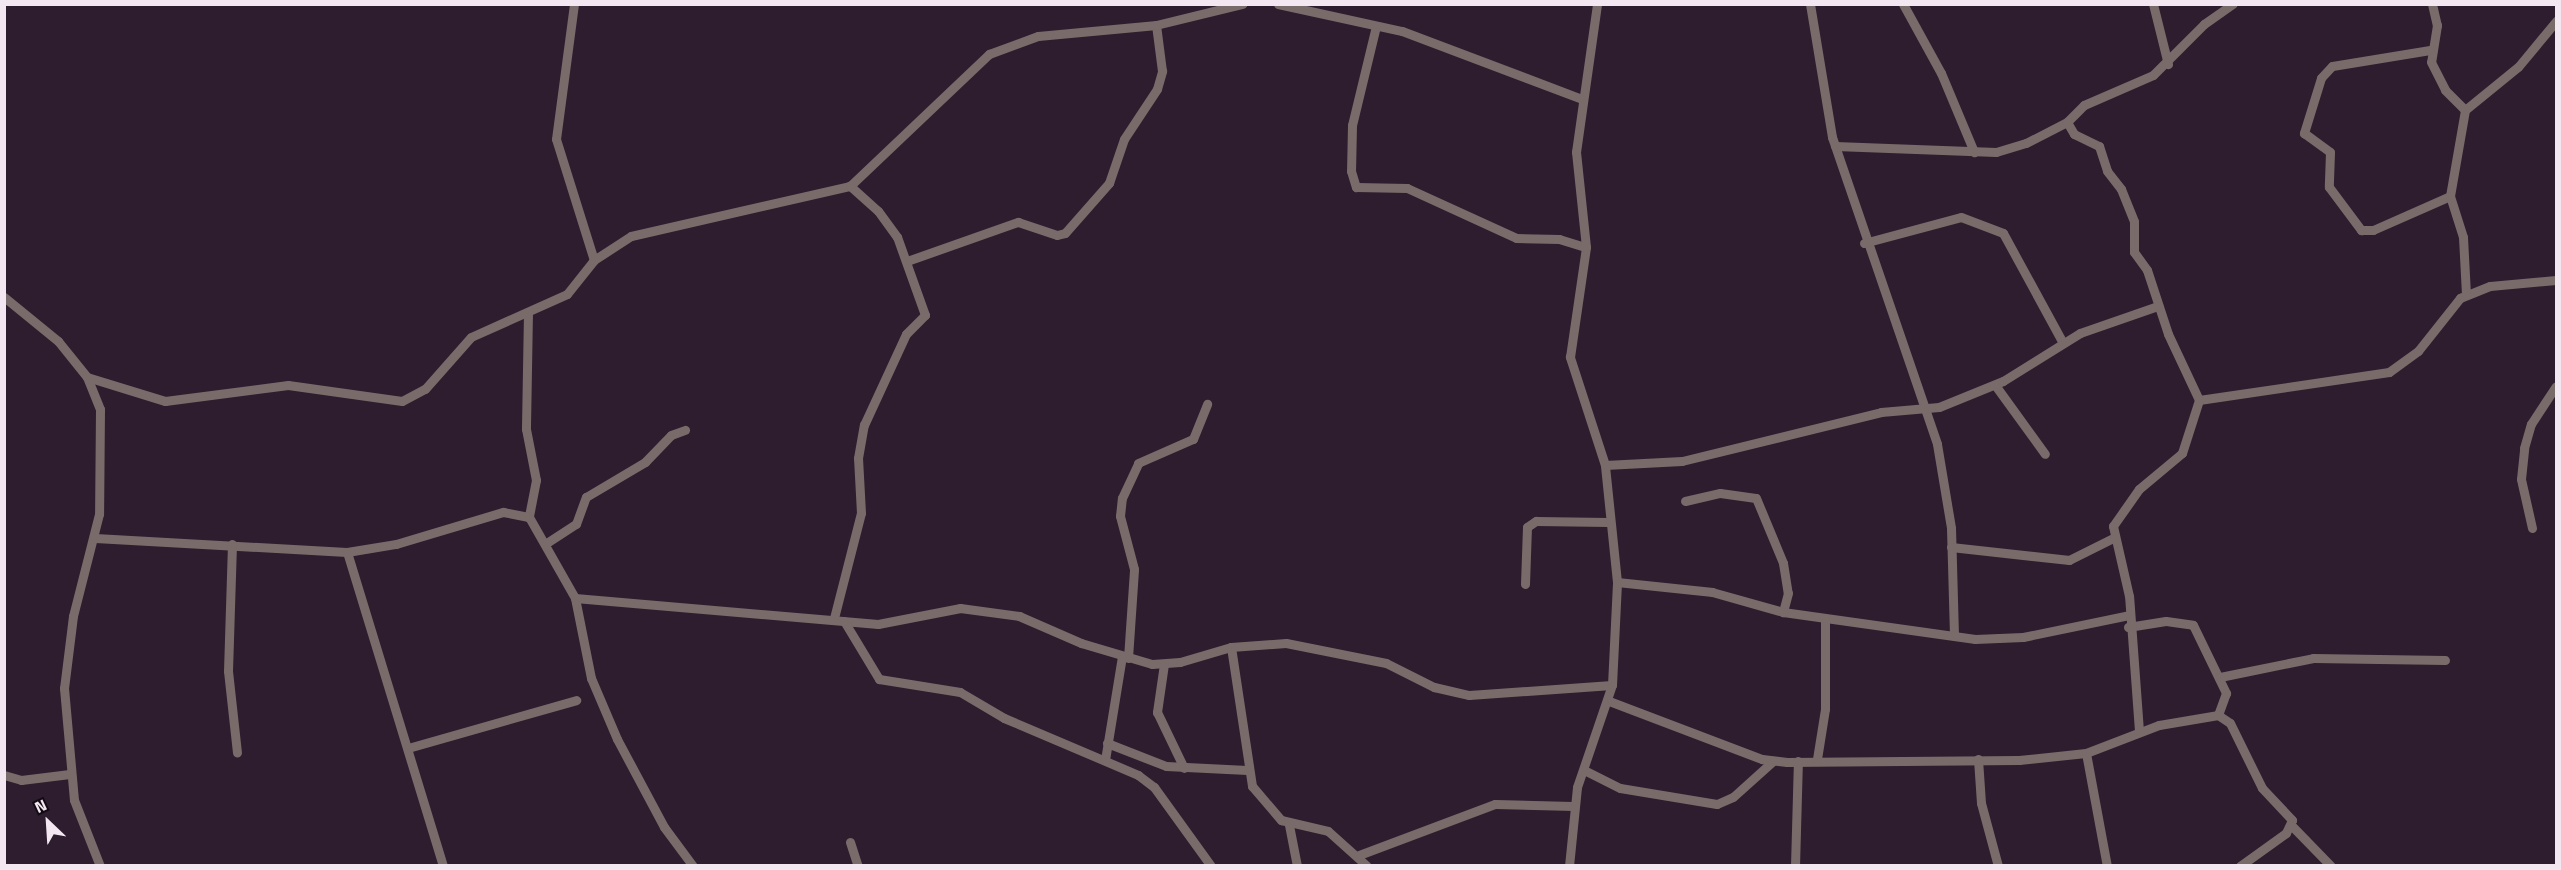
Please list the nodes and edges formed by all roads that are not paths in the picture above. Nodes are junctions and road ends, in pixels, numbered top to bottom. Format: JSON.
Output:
{"nodes":[{"id":1,"x":574,"y":4,"type":"edge"},
{"id":2,"x":1242,"y":4,"type":"edge"},
{"id":3,"x":1278,"y":4,"type":"edge"},
{"id":4,"x":1597,"y":4,"type":"edge"},
{"id":5,"x":1810,"y":4,"type":"edge"},
{"id":6,"x":1903,"y":4,"type":"edge"},
{"id":7,"x":2153,"y":4,"type":"edge"},
{"id":8,"x":2233,"y":4,"type":"edge"},
{"id":9,"x":2432,"y":4,"type":"edge"},
{"id":10,"x":1217,"y":7,"type":"edge"},
{"id":11,"x":2556,"y":21,"type":"edge"},
{"id":12,"x":1156,"y":25,"type":"junction"},
{"id":13,"x":1376,"y":26,"type":"junction"},
{"id":14,"x":2430,"y":50,"type":"junction"},
{"id":15,"x":2168,"y":64,"type":"junction"},
{"id":16,"x":1582,"y":99,"type":"junction"},
{"id":17,"x":2464,"y":110,"type":"junction"},
{"id":18,"x":2067,"y":122,"type":"junction"},
{"id":19,"x":1835,"y":146,"type":"junction"},
{"id":20,"x":1974,"y":152,"type":"junction"},
{"id":21,"x":849,"y":186,"type":"junction"},
{"id":22,"x":2450,"y":196,"type":"junction"},
{"id":23,"x":1864,"y":243,"type":"junction"},
{"id":24,"x":1586,"y":247,"type":"junction"},
{"id":25,"x":594,"y":260,"type":"junction"},
{"id":26,"x":907,"y":261,"type":"junction"},
{"id":27,"x":2556,"y":280,"type":"edge"},
{"id":28,"x":2466,"y":295,"type":"junction"},
{"id":29,"x":4,"y":297,"type":"edge"},
{"id":30,"x":2158,"y":306,"type":"junction"},
{"id":31,"x":8,"y":308,"type":"edge"},
{"id":32,"x":528,"y":312,"type":"junction"},
{"id":33,"x":2062,"y":341,"type":"junction"},
{"id":34,"x":87,"y":377,"type":"junction"},
{"id":35,"x":1995,"y":385,"type":"junction"},
{"id":36,"x":2556,"y":386,"type":"edge"},
{"id":37,"x":2199,"y":400,"type":"junction"},
{"id":38,"x":1207,"y":404,"type":"dead end"},
{"id":39,"x":1927,"y":409,"type":"junction"},
{"id":40,"x":685,"y":430,"type":"dead end"},
{"id":41,"x":2045,"y":454,"type":"dead end"},
{"id":42,"x":1605,"y":465,"type":"junction"},
{"id":43,"x":1685,"y":501,"type":"dead end"},
{"id":44,"x":529,"y":518,"type":"junction"},
{"id":45,"x":1608,"y":522,"type":"junction"},
{"id":46,"x":2532,"y":528,"type":"dead end"},
{"id":47,"x":2115,"y":537,"type":"junction"},
{"id":48,"x":95,"y":538,"type":"junction"},
{"id":49,"x":232,"y":544,"type":"junction"},
{"id":50,"x":545,"y":544,"type":"junction"},
{"id":51,"x":1951,"y":547,"type":"junction"},
{"id":52,"x":347,"y":552,"type":"junction"},
{"id":53,"x":1617,"y":582,"type":"junction"},
{"id":54,"x":1525,"y":584,"type":"dead end"},
{"id":55,"x":575,"y":598,"type":"junction"},
{"id":56,"x":1783,"y":612,"type":"junction"},
{"id":57,"x":2129,"y":615,"type":"junction"},
{"id":58,"x":834,"y":618,"type":"junction"},
{"id":59,"x":1825,"y":619,"type":"junction"},
{"id":60,"x":844,"y":621,"type":"junction"},
{"id":61,"x":2128,"y":627,"type":"junction"},
{"id":62,"x":1954,"y":633,"type":"junction"},
{"id":63,"x":1231,"y":647,"type":"junction"},
{"id":64,"x":1125,"y":657,"type":"junction"},
{"id":65,"x":2445,"y":660,"type":"dead end"},
{"id":66,"x":1164,"y":664,"type":"junction"},
{"id":67,"x":2220,"y":677,"type":"junction"},
{"id":68,"x":1612,"y":685,"type":"junction"},
{"id":69,"x":576,"y":700,"type":"dead end"},
{"id":70,"x":1609,"y":701,"type":"junction"},
{"id":71,"x":2218,"y":715,"type":"junction"},
{"id":72,"x":2139,"y":731,"type":"junction"},
{"id":73,"x":1107,"y":743,"type":"junction"},
{"id":74,"x":408,"y":748,"type":"junction"},
{"id":75,"x":237,"y":753,"type":"dead end"},
{"id":76,"x":2086,"y":753,"type":"junction"},
{"id":77,"x":1817,"y":759,"type":"junction"},
{"id":78,"x":1978,"y":759,"type":"junction"},
{"id":79,"x":1105,"y":760,"type":"junction"},
{"id":80,"x":1773,"y":761,"type":"junction"},
{"id":81,"x":1798,"y":761,"type":"junction"},
{"id":82,"x":1184,"y":768,"type":"junction"},
{"id":83,"x":1247,"y":770,"type":"junction"},
{"id":84,"x":1584,"y":770,"type":"junction"},
{"id":85,"x":70,"y":774,"type":"junction"},
{"id":86,"x":4,"y":775,"type":"edge"},
{"id":87,"x":1573,"y":806,"type":"junction"},
{"id":88,"x":1289,"y":825,"type":"junction"},
{"id":89,"x":2291,"y":825,"type":"junction"},
{"id":90,"x":850,"y":842,"type":"dead end"},
{"id":91,"x":1359,"y":855,"type":"junction"},
{"id":92,"x":100,"y":866,"type":"edge"},
{"id":93,"x":443,"y":866,"type":"edge"},
{"id":94,"x":693,"y":866,"type":"edge"},
{"id":95,"x":858,"y":866,"type":"edge"},
{"id":96,"x":1211,"y":866,"type":"edge"},
{"id":97,"x":1297,"y":866,"type":"edge"},
{"id":98,"x":1367,"y":866,"type":"edge"},
{"id":99,"x":1569,"y":866,"type":"edge"},
{"id":100,"x":1795,"y":866,"type":"edge"},
{"id":101,"x":1998,"y":866,"type":"edge"},
{"id":102,"x":2107,"y":866,"type":"edge"},
{"id":103,"x":2240,"y":866,"type":"edge"},
{"id":104,"x":2331,"y":866,"type":"edge"}],
"edges":[{"from":1,"to":25,"type":"street"},
{"from":2,"to":10,"type":"street"},
{"from":3,"to":13,"type":"street"},
{"from":4,"to":16,"type":"street"},
{"from":5,"to":19,"type":"street"},
{"from":6,"to":20,"type":"street"},
{"from":7,"to":15,"type":"street"},
{"from":8,"to":15,"type":"street"},
{"from":9,"to":14,"type":"street"},
{"from":10,"to":12,"type":"street"},
{"from":11,"to":17,"type":"street"},
{"from":12,"to":21,"type":"street"},
{"from":12,"to":26,"type":"street"},
{"from":13,"to":16,"type":"street"},
{"from":13,"to":24,"type":"street"},
{"from":14,"to":17,"type":"street"},
{"from":14,"to":22,"type":"street"},
{"from":15,"to":18,"type":"street"},
{"from":16,"to":24,"type":"street"},
{"from":17,"to":22,"type":"street"},
{"from":18,"to":20,"type":"street"},
{"from":18,"to":30,"type":"street"},
{"from":19,"to":20,"type":"street"},
{"from":19,"to":23,"type":"street"},
{"from":21,"to":25,"type":"street"},
{"from":21,"to":26,"type":"street"},
{"from":22,"to":28,"type":"street"},
{"from":23,"to":33,"type":"street"},
{"from":23,"to":39,"type":"street"},
{"from":24,"to":42,"type":"street"},
{"from":25,"to":32,"type":"street"},
{"from":26,"to":58,"type":"street"},
{"from":27,"to":28,"type":"street"},
{"from":28,"to":37,"type":"street"},
{"from":29,"to":31,"type":"street"},
{"from":30,"to":33,"type":"street"},
{"from":30,"to":37,"type":"street"},
{"from":31,"to":34,"type":"street"},
{"from":32,"to":34,"type":"street"},
{"from":32,"to":44,"type":"street"},
{"from":33,"to":35,"type":"street"},
{"from":34,"to":48,"type":"street"},
{"from":35,"to":39,"type":"street"},
{"from":35,"to":41,"type":"street"},
{"from":36,"to":46,"type":"street"},
{"from":37,"to":47,"type":"street"},
{"from":38,"to":64,"type":"street"},
{"from":39,"to":42,"type":"street"},
{"from":39,"to":51,"type":"street"},
{"from":40,"to":50,"type":"street"},
{"from":42,"to":45,"type":"street"},
{"from":43,"to":56,"type":"street"},
{"from":44,"to":50,"type":"street"},
{"from":44,"to":52,"type":"street"},
{"from":45,"to":53,"type":"street"},
{"from":45,"to":54,"type":"street"},
{"from":47,"to":51,"type":"street"},
{"from":47,"to":57,"type":"street"},
{"from":48,"to":49,"type":"street"},
{"from":48,"to":85,"type":"street"},
{"from":49,"to":52,"type":"street"},
{"from":49,"to":75,"type":"street"},
{"from":50,"to":55,"type":"street"},
{"from":51,"to":62,"type":"street"},
{"from":52,"to":74,"type":"street"},
{"from":53,"to":56,"type":"street"},
{"from":53,"to":68,"type":"street"},
{"from":55,"to":58,"type":"street"},
{"from":55,"to":94,"type":"street"},
{"from":56,"to":59,"type":"street"},
{"from":57,"to":61,"type":"street"},
{"from":57,"to":62,"type":"street"},
{"from":58,"to":60,"type":"street"},
{"from":59,"to":62,"type":"street"},
{"from":59,"to":77,"type":"street"},
{"from":60,"to":64,"type":"street"},
{"from":60,"to":79,"type":"street"},
{"from":61,"to":67,"type":"street"},
{"from":61,"to":72,"type":"street"},
{"from":63,"to":66,"type":"street"},
{"from":63,"to":68,"type":"street"},
{"from":63,"to":83,"type":"street"},
{"from":64,"to":66,"type":"street"},
{"from":64,"to":73,"type":"street"},
{"from":65,"to":67,"type":"street"},
{"from":66,"to":82,"type":"street"},
{"from":67,"to":71,"type":"street"},
{"from":68,"to":70,"type":"street"},
{"from":69,"to":74,"type":"street"},
{"from":70,"to":80,"type":"street"},
{"from":70,"to":84,"type":"street"},
{"from":71,"to":72,"type":"street"},
{"from":71,"to":89,"type":"street"},
{"from":72,"to":76,"type":"street"},
{"from":73,"to":79,"type":"street"},
{"from":73,"to":82,"type":"street"},
{"from":74,"to":93,"type":"street"},
{"from":76,"to":78,"type":"street"},
{"from":76,"to":102,"type":"street"},
{"from":77,"to":78,"type":"street"},
{"from":77,"to":81,"type":"street"},
{"from":78,"to":101,"type":"street"},
{"from":79,"to":96,"type":"street"},
{"from":80,"to":81,"type":"street"},
{"from":80,"to":84,"type":"street"},
{"from":81,"to":100,"type":"street"},
{"from":82,"to":83,"type":"street"},
{"from":83,"to":88,"type":"street"},
{"from":84,"to":87,"type":"street"},
{"from":85,"to":86,"type":"street"},
{"from":85,"to":92,"type":"street"},
{"from":87,"to":91,"type":"street"},
{"from":87,"to":99,"type":"street"},
{"from":88,"to":91,"type":"street"},
{"from":88,"to":97,"type":"street"},
{"from":89,"to":103,"type":"street"},
{"from":89,"to":104,"type":"street"},
{"from":90,"to":95,"type":"street"},
{"from":91,"to":98,"type":"street"}]}
